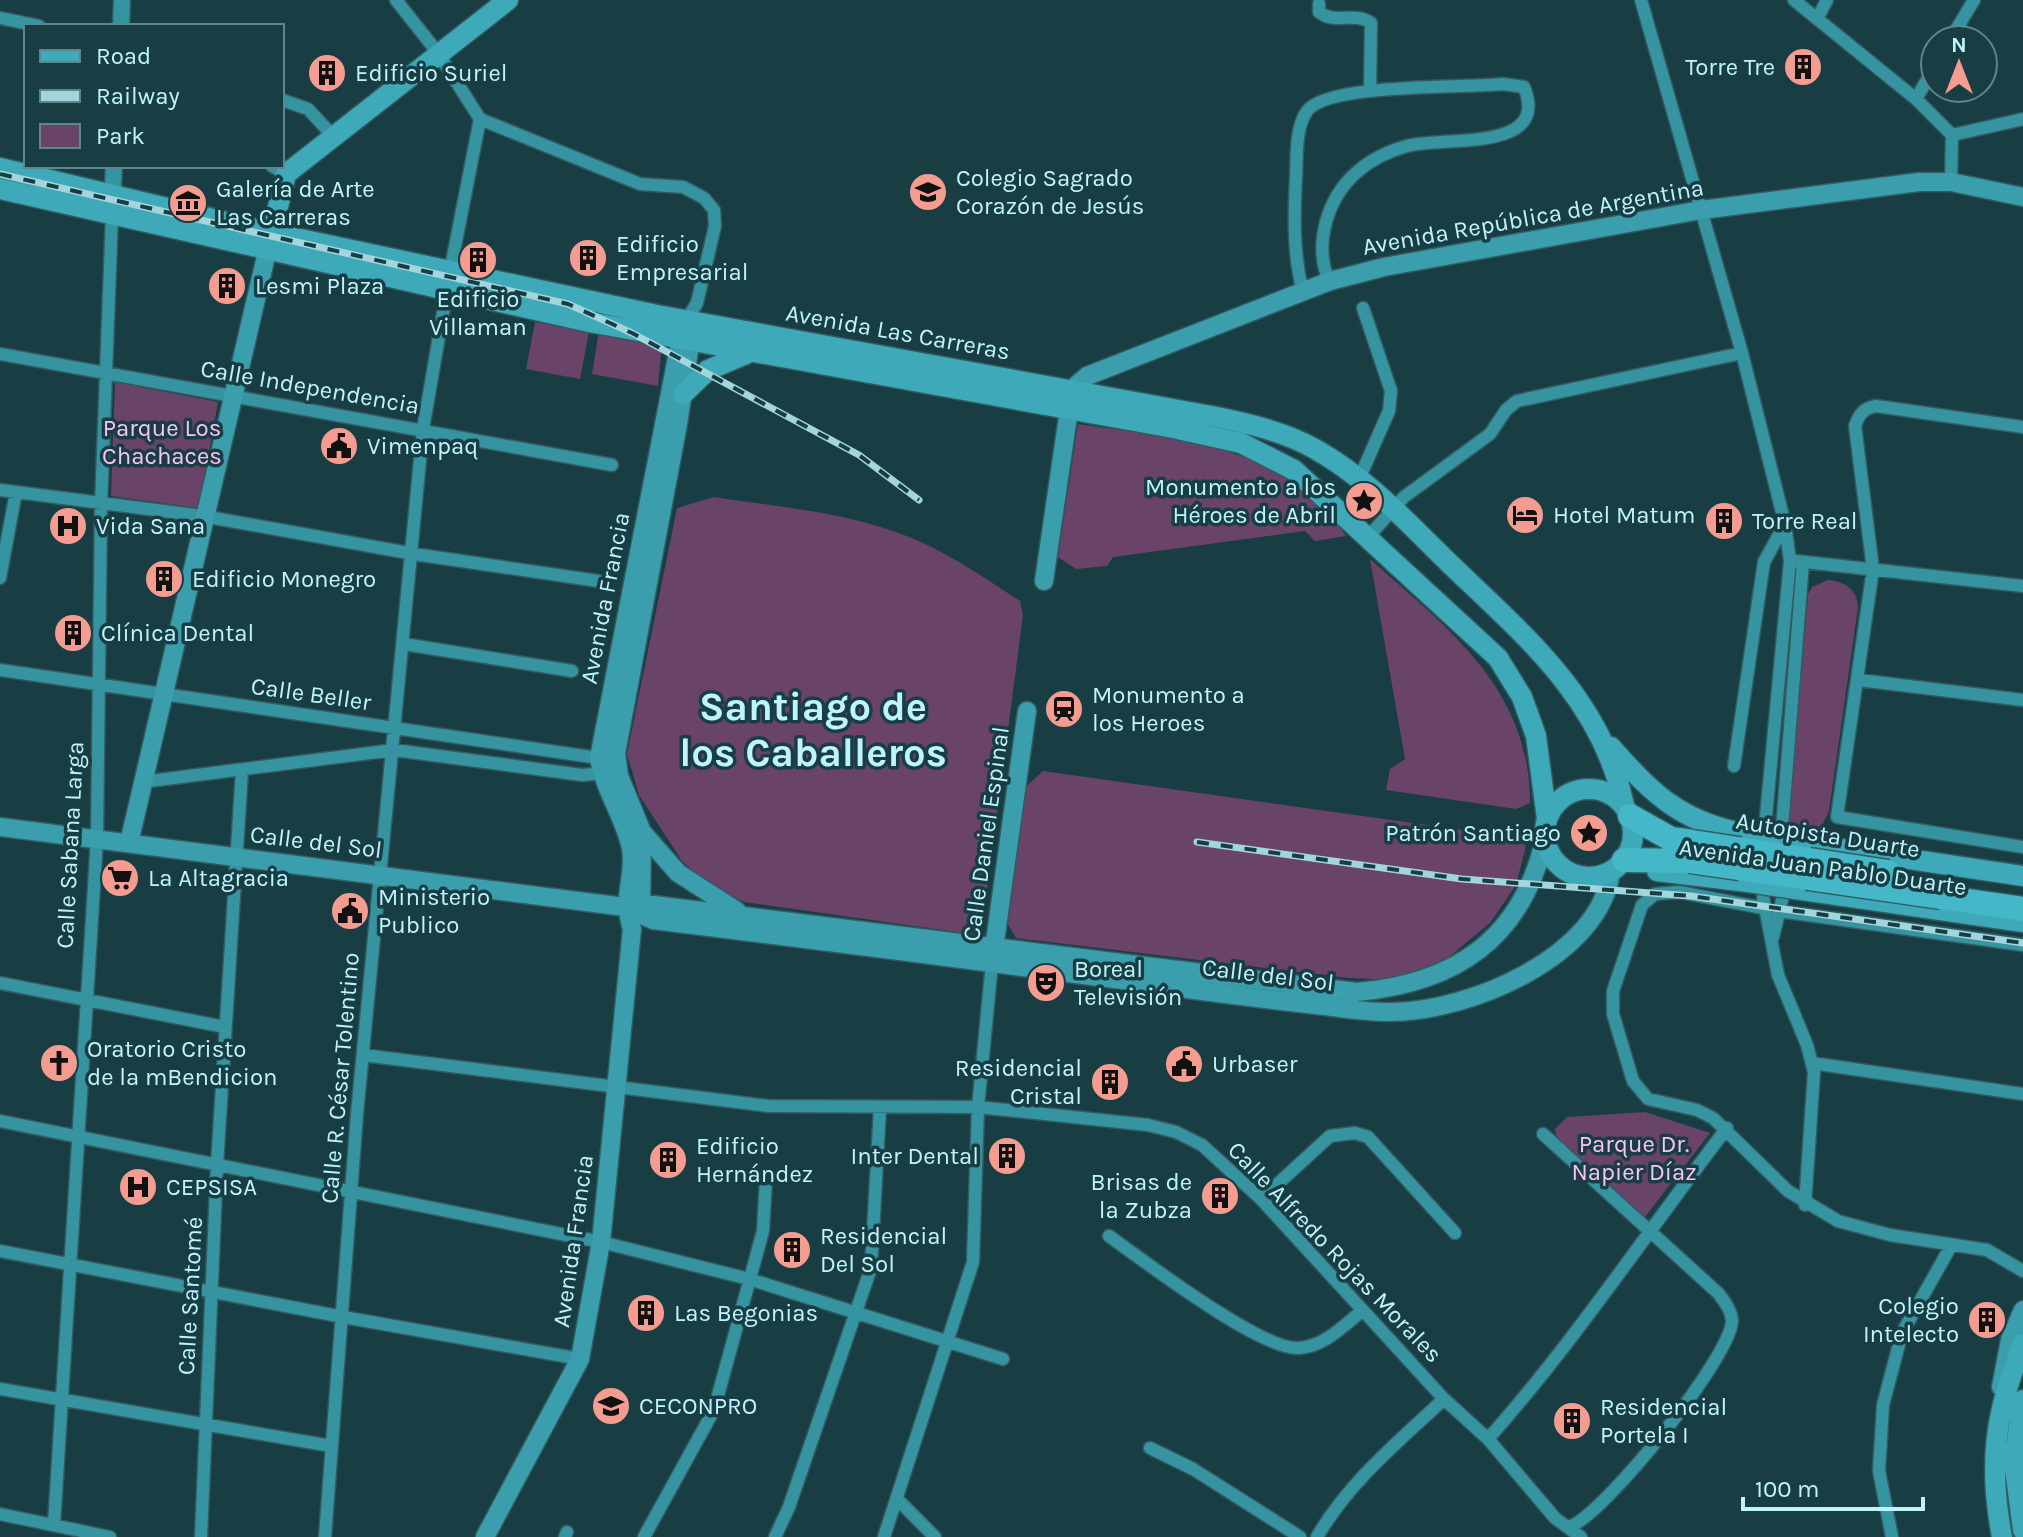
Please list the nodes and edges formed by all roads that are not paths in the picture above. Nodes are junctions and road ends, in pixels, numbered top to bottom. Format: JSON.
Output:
{"nodes":[{"id":1,"x":122,"y":0,"type":"edge"},
{"id":2,"x":396,"y":0,"type":"edge"},
{"id":3,"x":508,"y":0,"type":"edge"},
{"id":4,"x":1641,"y":0,"type":"edge"},
{"id":5,"x":1794,"y":0,"type":"edge"},
{"id":6,"x":1827,"y":0,"type":"edge"},
{"id":7,"x":1974,"y":0,"type":"edge"},
{"id":8,"x":1319,"y":4,"type":"dead end"},
{"id":9,"x":1818,"y":17,"type":"junction"},
{"id":10,"x":0,"y":18,"type":"edge"},
{"id":11,"x":29,"y":24,"type":"edge"},
{"id":12,"x":121,"y":24,"type":"edge"},
{"id":13,"x":1960,"y":24,"type":"edge"},
{"id":14,"x":438,"y":53,"type":"junction"},
{"id":15,"x":1370,"y":91,"type":"junction"},
{"id":16,"x":1919,"y":94,"type":"edge"},
{"id":17,"x":1916,"y":99,"type":"junction"},
{"id":18,"x":284,"y":101,"type":"edge"},
{"id":19,"x":480,"y":119,"type":"junction"},
{"id":20,"x":2023,"y":119,"type":"edge"},
{"id":21,"x":1952,"y":135,"type":"junction"},
{"id":22,"x":333,"y":136,"type":"junction"},
{"id":23,"x":284,"y":167,"type":"edge"},
{"id":24,"x":0,"y":168,"type":"edge"},
{"id":25,"x":114,"y":168,"type":"edge"},
{"id":26,"x":279,"y":170,"type":"edge"},
{"id":27,"x":1951,"y":182,"type":"junction"},
{"id":28,"x":0,"y":189,"type":"edge"},
{"id":29,"x":2023,"y":197,"type":"edge"},
{"id":30,"x":112,"y":205,"type":"junction"},
{"id":31,"x":1701,"y":210,"type":"junction"},
{"id":32,"x":270,"y":242,"type":"junction"},
{"id":33,"x":448,"y":281,"type":"junction"},
{"id":34,"x":1330,"y":281,"type":"junction"},
{"id":35,"x":1303,"y":292,"type":"junction"},
{"id":36,"x":1363,"y":308,"type":"dead end"},
{"id":37,"x":687,"y":331,"type":"junction"},
{"id":38,"x":751,"y":353,"type":"junction"},
{"id":39,"x":1742,"y":353,"type":"junction"},
{"id":40,"x":0,"y":354,"type":"edge"},
{"id":41,"x":108,"y":373,"type":"junction"},
{"id":42,"x":683,"y":394,"type":"junction"},
{"id":43,"x":233,"y":395,"type":"junction"},
{"id":44,"x":1071,"y":399,"type":"junction"},
{"id":45,"x":2023,"y":427,"type":"edge"},
{"id":46,"x":423,"y":429,"type":"junction"},
{"id":47,"x":612,"y":465,"type":"dead end"},
{"id":48,"x":1359,"y":479,"type":"junction"},
{"id":49,"x":0,"y":490,"type":"edge"},
{"id":50,"x":16,"y":492,"type":"junction"},
{"id":51,"x":101,"y":505,"type":"junction"},
{"id":52,"x":1394,"y":508,"type":"junction"},
{"id":53,"x":203,"y":516,"type":"junction"},
{"id":54,"x":1785,"y":524,"type":"junction"},
{"id":55,"x":1369,"y":536,"type":"junction"},
{"id":56,"x":414,"y":554,"type":"junction"},
{"id":57,"x":1790,"y":561,"type":"junction"},
{"id":58,"x":1803,"y":562,"type":"junction"},
{"id":59,"x":1873,"y":569,"type":"junction"},
{"id":60,"x":0,"y":578,"type":"edge"},
{"id":61,"x":598,"y":581,"type":"dead end"},
{"id":62,"x":1044,"y":581,"type":"dead end"},
{"id":63,"x":2023,"y":586,"type":"edge"},
{"id":64,"x":404,"y":644,"type":"junction"},
{"id":65,"x":0,"y":670,"type":"edge"},
{"id":66,"x":572,"y":671,"type":"dead end"},
{"id":67,"x":1859,"y":680,"type":"junction"},
{"id":68,"x":100,"y":685,"type":"junction"},
{"id":69,"x":161,"y":696,"type":"junction"},
{"id":70,"x":2023,"y":700,"type":"edge"},
{"id":71,"x":1027,"y":711,"type":"dead end"},
{"id":72,"x":396,"y":728,"type":"junction"},
{"id":73,"x":1601,"y":735,"type":"junction"},
{"id":74,"x":394,"y":750,"type":"junction"},
{"id":75,"x":608,"y":766,"type":"junction"},
{"id":76,"x":1734,"y":766,"type":"dead end"},
{"id":77,"x":242,"y":770,"type":"junction"},
{"id":78,"x":142,"y":782,"type":"junction"},
{"id":79,"x":1627,"y":810,"type":"junction"},
{"id":80,"x":0,"y":827,"type":"edge"},
{"id":81,"x":1546,"y":828,"type":"junction"},
{"id":82,"x":1782,"y":828,"type":"dead end"},
{"id":83,"x":1758,"y":831,"type":"junction"},
{"id":84,"x":642,"y":832,"type":"junction"},
{"id":85,"x":97,"y":839,"type":"junction"},
{"id":86,"x":1693,"y":841,"type":"junction"},
{"id":87,"x":129,"y":843,"type":"junction"},
{"id":88,"x":2023,"y":847,"type":"edge"},
{"id":89,"x":235,"y":856,"type":"junction"},
{"id":90,"x":1617,"y":866,"type":"junction"},
{"id":91,"x":381,"y":874,"type":"junction"},
{"id":92,"x":2023,"y":876,"type":"edge"},
{"id":93,"x":2023,"y":893,"type":"edge"},
{"id":94,"x":1758,"y":896,"type":"junction"},
{"id":95,"x":1785,"y":900,"type":"junction"},
{"id":96,"x":2023,"y":909,"type":"edge"},
{"id":97,"x":635,"y":914,"type":"junction"},
{"id":98,"x":750,"y":918,"type":"junction"},
{"id":99,"x":2023,"y":922,"type":"edge"},
{"id":100,"x":1772,"y":940,"type":"junction"},
{"id":101,"x":2023,"y":945,"type":"edge"},
{"id":102,"x":993,"y":954,"type":"junction"},
{"id":103,"x":0,"y":983,"type":"edge"},
{"id":104,"x":1258,"y":989,"type":"junction"},
{"id":105,"x":86,"y":1001,"type":"junction"},
{"id":106,"x":225,"y":1027,"type":"junction"},
{"id":107,"x":363,"y":1055,"type":"junction"},
{"id":108,"x":1812,"y":1063,"type":"junction"},
{"id":109,"x":618,"y":1087,"type":"junction"},
{"id":110,"x":2023,"y":1094,"type":"edge"},
{"id":111,"x":978,"y":1107,"type":"junction"},
{"id":112,"x":880,"y":1108,"type":"junction"},
{"id":113,"x":0,"y":1121,"type":"edge"},
{"id":114,"x":1727,"y":1128,"type":"junction"},
{"id":115,"x":1543,"y":1134,"type":"dead end"},
{"id":116,"x":77,"y":1136,"type":"junction"},
{"id":117,"x":217,"y":1165,"type":"junction"},
{"id":118,"x":766,"y":1179,"type":"dead end"},
{"id":119,"x":352,"y":1192,"type":"junction"},
{"id":120,"x":1261,"y":1199,"type":"junction"},
{"id":121,"x":1805,"y":1205,"type":"junction"},
{"id":122,"x":1647,"y":1232,"type":"junction"},
{"id":123,"x":1455,"y":1233,"type":"dead end"},
{"id":124,"x":1109,"y":1236,"type":"dead end"},
{"id":125,"x":601,"y":1242,"type":"junction"},
{"id":126,"x":1951,"y":1246,"type":"junction"},
{"id":127,"x":0,"y":1251,"type":"edge"},
{"id":128,"x":71,"y":1265,"type":"junction"},
{"id":129,"x":2023,"y":1271,"type":"edge"},
{"id":130,"x":749,"y":1279,"type":"junction"},
{"id":131,"x":213,"y":1293,"type":"junction"},
{"id":132,"x":2023,"y":1310,"type":"edge"},
{"id":133,"x":1362,"y":1311,"type":"junction"},
{"id":134,"x":856,"y":1313,"type":"junction"},
{"id":135,"x":343,"y":1317,"type":"junction"},
{"id":136,"x":948,"y":1341,"type":"junction"},
{"id":137,"x":2023,"y":1344,"type":"edge"},
{"id":138,"x":580,"y":1359,"type":"junction"},
{"id":139,"x":1003,"y":1359,"type":"dead end"},
{"id":140,"x":0,"y":1389,"type":"edge"},
{"id":141,"x":1444,"y":1399,"type":"junction"},
{"id":142,"x":64,"y":1400,"type":"junction"},
{"id":143,"x":2022,"y":1403,"type":"edge"},
{"id":144,"x":1999,"y":1411,"type":"junction"},
{"id":145,"x":206,"y":1424,"type":"junction"},
{"id":146,"x":1488,"y":1439,"type":"junction"},
{"id":147,"x":331,"y":1446,"type":"junction"},
{"id":148,"x":1150,"y":1448,"type":"dead end"},
{"id":149,"x":898,"y":1500,"type":"junction"},
{"id":150,"x":0,"y":1514,"type":"edge"},
{"id":151,"x":54,"y":1525,"type":"junction"},
{"id":152,"x":1569,"y":1527,"type":"junction"},
{"id":153,"x":2023,"y":1530,"type":"edge"},
{"id":154,"x":110,"y":1537,"type":"edge"},
{"id":155,"x":201,"y":1537,"type":"edge"},
{"id":156,"x":325,"y":1537,"type":"edge"},
{"id":157,"x":485,"y":1537,"type":"edge"},
{"id":158,"x":644,"y":1537,"type":"edge"},
{"id":159,"x":775,"y":1537,"type":"edge"},
{"id":160,"x":884,"y":1537,"type":"edge"},
{"id":161,"x":935,"y":1537,"type":"edge"},
{"id":162,"x":1300,"y":1537,"type":"edge"},
{"id":163,"x":1317,"y":1537,"type":"edge"},
{"id":164,"x":1581,"y":1537,"type":"edge"},
{"id":165,"x":1892,"y":1537,"type":"edge"},
{"id":166,"x":2002,"y":1537,"type":"edge"}],
"edges":[{"from":1,"to":12,"type":"street"},
{"from":2,"to":14,"type":"street"},
{"from":3,"to":14,"type":"main road"},
{"from":4,"to":31,"type":"street"},
{"from":5,"to":9,"type":"street"},
{"from":6,"to":9,"type":"street"},
{"from":7,"to":13,"type":"street"},
{"from":8,"to":15,"type":"street"},
{"from":9,"to":17,"type":"street"},
{"from":10,"to":11,"type":"street"},
{"from":14,"to":19,"type":"street"},
{"from":14,"to":22,"type":"main road"},
{"from":15,"to":34,"type":"street"},
{"from":15,"to":35,"type":"street"},
{"from":16,"to":17,"type":"street"},
{"from":17,"to":21,"type":"street"},
{"from":18,"to":22,"type":"street"},
{"from":19,"to":33,"type":"street","name":"Calle R. César Tolentino"},
{"from":19,"to":37,"type":"street"},
{"from":20,"to":21,"type":"street"},
{"from":21,"to":27,"type":"street"},
{"from":22,"to":23,"type":"main road"},
{"from":24,"to":30,"type":"main road","name":"Avenida Las Carreras"},
{"from":25,"to":30,"type":"street","name":"Calle Sabana Larga"},
{"from":26,"to":32,"type":"main road"},
{"from":27,"to":29,"type":"main road","name":"Avenida República de Argentina"},
{"from":27,"to":31,"type":"main road","name":"Avenida República de Argentina"},
{"from":28,"to":30,"type":"main road","name":"Avenida Las Carreras"},
{"from":30,"to":32,"type":"main road","name":"Avenida Las Carreras"},
{"from":30,"to":41,"type":"street","name":"Calle Sabana Larga"},
{"from":31,"to":34,"type":"main road","name":"Avenida República de Argentina"},
{"from":31,"to":39,"type":"street"},
{"from":32,"to":33,"type":"main road","name":"Avenida Las Carreras"},
{"from":32,"to":43,"type":"main road"},
{"from":33,"to":37,"type":"main road","name":"Avenida Las Carreras"},
{"from":33,"to":46,"type":"street","name":"Calle R. César Tolentino"},
{"from":34,"to":35,"type":"main road","name":"Avenida República de Argentina"},
{"from":35,"to":44,"type":"main road","name":"Avenida República de Argentina"},
{"from":36,"to":48,"type":"street"},
{"from":37,"to":38,"type":"main road","name":"Avenida Las Carreras"},
{"from":37,"to":42,"type":"main road","name":"Avenida Francia"},
{"from":37,"to":44,"type":"main road","name":"Avenida Las Carreras"},
{"from":37,"to":75,"type":"main road","name":"Avenida Francia"},
{"from":38,"to":42,"type":"main road"},
{"from":38,"to":44,"type":"main road","name":"Avenida Las Carreras"},
{"from":39,"to":52,"type":"street"},
{"from":39,"to":54,"type":"street"},
{"from":40,"to":41,"type":"street","name":"Calle Independencia"},
{"from":41,"to":43,"type":"street","name":"Calle Independencia"},
{"from":41,"to":51,"type":"street","name":"Calle Sabana Larga"},
{"from":42,"to":75,"type":"main road","name":"Avenida Francia"},
{"from":43,"to":46,"type":"street","name":"Calle Independencia"},
{"from":43,"to":53,"type":"main road"},
{"from":44,"to":48,"type":"main road","name":"Avenida Las Carreras"},
{"from":44,"to":55,"type":"main road","name":"Avenida Las Carreras"},
{"from":44,"to":62,"type":"main road"},
{"from":45,"to":59,"type":"street"},
{"from":46,"to":47,"type":"street","name":"Calle Independencia"},
{"from":46,"to":56,"type":"street","name":"Calle R. César Tolentino"},
{"from":48,"to":52,"type":"main road","name":"Avenida Las Carreras"},
{"from":49,"to":50,"type":"street"},
{"from":50,"to":51,"type":"street"},
{"from":50,"to":60,"type":"street"},
{"from":51,"to":53,"type":"street"},
{"from":51,"to":68,"type":"street","name":"Calle Sabana Larga"},
{"from":52,"to":55,"type":"street"},
{"from":52,"to":73,"type":"main road","name":"Avenida Las Carreras"},
{"from":53,"to":56,"type":"street"},
{"from":53,"to":69,"type":"main road"},
{"from":54,"to":57,"type":"street"},
{"from":54,"to":76,"type":"street"},
{"from":55,"to":81,"type":"main road","name":"Avenida Las Carreras"},
{"from":56,"to":61,"type":"street"},
{"from":56,"to":64,"type":"street","name":"Calle R. César Tolentino"},
{"from":57,"to":58,"type":"street"},
{"from":57,"to":83,"type":"street"},
{"from":58,"to":59,"type":"street"},
{"from":58,"to":82,"type":"street"},
{"from":59,"to":63,"type":"street"},
{"from":59,"to":67,"type":"street"},
{"from":64,"to":66,"type":"street"},
{"from":64,"to":72,"type":"street","name":"Calle R. César Tolentino"},
{"from":65,"to":68,"type":"street","name":"Calle Beller"},
{"from":67,"to":70,"type":"street"},
{"from":67,"to":88,"type":"street"},
{"from":68,"to":69,"type":"street","name":"Calle Beller"},
{"from":68,"to":85,"type":"street","name":"Calle Sabana Larga"},
{"from":69,"to":72,"type":"street","name":"Calle Beller"},
{"from":69,"to":78,"type":"main road"},
{"from":71,"to":102,"type":"main road","name":"Calle Daniel Espinal"},
{"from":72,"to":74,"type":"street","name":"Calle R. César Tolentino"},
{"from":72,"to":75,"type":"street","name":"Calle Beller"},
{"from":73,"to":79,"type":"main road","name":"Avenida Las Carreras"},
{"from":73,"to":86,"type":"main road"},
{"from":74,"to":75,"type":"street"},
{"from":74,"to":77,"type":"street"},
{"from":74,"to":91,"type":"street","name":"Calle R. César Tolentino"},
{"from":75,"to":84,"type":"main road","name":"Avenida Francia"},
{"from":75,"to":97,"type":"main road","name":"Avenida Francia"},
{"from":77,"to":78,"type":"street"},
{"from":77,"to":89,"type":"street","name":"Calle Santomé"},
{"from":78,"to":87,"type":"main road"},
{"from":79,"to":81,"type":"main road"},
{"from":79,"to":86,"type":"highway","name":"Autopista Duarte"},
{"from":79,"to":90,"type":"main road"},
{"from":80,"to":85,"type":"main road","name":"Calle del Sol"},
{"from":81,"to":90,"type":"main road"},
{"from":81,"to":104,"type":"main road","name":"Calle del Sol"},
{"from":83,"to":86,"type":"main road","name":"Avenida Juan Pablo Duarte"},
{"from":83,"to":92,"type":"main road","name":"Avenida Juan Pablo Duarte","bridge":true},
{"from":84,"to":97,"type":"main road","name":"Avenida Francia"},
{"from":84,"to":98,"type":"main road"},
{"from":85,"to":87,"type":"main road","name":"Calle del Sol"},
{"from":85,"to":105,"type":"street","name":"Calle Sabana Larga"},
{"from":86,"to":90,"type":"highway","name":"Autopista Duarte"},
{"from":86,"to":93,"type":"highway","name":"Autopista Duarte","bridge":true},
{"from":86,"to":96,"type":"highway","name":"Autopista Duarte","bridge":true},
{"from":87,"to":89,"type":"main road","name":"Calle del Sol"},
{"from":89,"to":91,"type":"main road","name":"Calle del Sol"},
{"from":89,"to":106,"type":"street","name":"Calle Santomé"},
{"from":90,"to":94,"type":"main road","name":"Avenida Juan Pablo Duarte"},
{"from":90,"to":104,"type":"main road","name":"Calle del Sol"},
{"from":91,"to":97,"type":"main road","name":"Calle del Sol"},
{"from":91,"to":107,"type":"street","name":"Calle R. César Tolentino"},
{"from":94,"to":95,"type":"main road","name":"Avenida Juan Pablo Duarte","bridge":true},
{"from":94,"to":100,"type":"street"},
{"from":94,"to":114,"type":"street"},
{"from":95,"to":99,"type":"main road","name":"Avenida Juan Pablo Duarte"},
{"from":95,"to":100,"type":"street"},
{"from":95,"to":101,"type":"street"},
{"from":97,"to":98,"type":"main road","name":"Calle del Sol"},
{"from":97,"to":102,"type":"main road","name":"Calle del Sol"},
{"from":97,"to":109,"type":"main road","name":"Avenida Francia"},
{"from":98,"to":102,"type":"main road","name":"Calle del Sol"},
{"from":100,"to":108,"type":"street"},
{"from":102,"to":104,"type":"main road","name":"Calle del Sol"},
{"from":102,"to":111,"type":"street"},
{"from":103,"to":105,"type":"street"},
{"from":105,"to":106,"type":"street"},
{"from":105,"to":116,"type":"street","name":"Calle Sabana Larga"},
{"from":106,"to":117,"type":"street","name":"Calle Santomé"},
{"from":107,"to":109,"type":"street","name":"Calle Alfredo Rojas Morales"},
{"from":107,"to":119,"type":"street","name":"Calle R. César Tolentino"},
{"from":108,"to":110,"type":"street"},
{"from":108,"to":121,"type":"street"},
{"from":109,"to":112,"type":"street","name":"Calle Alfredo Rojas Morales"},
{"from":109,"to":125,"type":"main road","name":"Avenida Francia"},
{"from":111,"to":112,"type":"street","name":"Calle Alfredo Rojas Morales"},
{"from":111,"to":120,"type":"street","name":"Calle Alfredo Rojas Morales"},
{"from":111,"to":136,"type":"street"},
{"from":112,"to":134,"type":"street"},
{"from":113,"to":116,"type":"street"},
{"from":114,"to":121,"type":"street"},
{"from":114,"to":122,"type":"street"},
{"from":115,"to":122,"type":"street"},
{"from":116,"to":117,"type":"street"},
{"from":116,"to":128,"type":"street","name":"Calle Sabana Larga"},
{"from":117,"to":119,"type":"street"},
{"from":117,"to":131,"type":"street","name":"Calle Santomé"},
{"from":118,"to":130,"type":"street"},
{"from":119,"to":125,"type":"street"},
{"from":119,"to":135,"type":"street","name":"Calle R. César Tolentino"},
{"from":120,"to":123,"type":"street"},
{"from":120,"to":133,"type":"street","name":"Calle Alfredo Rojas Morales"},
{"from":121,"to":126,"type":"street"},
{"from":122,"to":146,"type":"street"},
{"from":122,"to":152,"type":"street"},
{"from":124,"to":133,"type":"street"},
{"from":125,"to":130,"type":"street"},
{"from":125,"to":138,"type":"main road","name":"Avenida Francia"},
{"from":126,"to":129,"type":"street"},
{"from":126,"to":165,"type":"street"},
{"from":127,"to":128,"type":"street"},
{"from":128,"to":131,"type":"street"},
{"from":128,"to":142,"type":"street","name":"Calle Sabana Larga"},
{"from":130,"to":134,"type":"street"},
{"from":130,"to":158,"type":"street"},
{"from":131,"to":135,"type":"street"},
{"from":131,"to":145,"type":"street","name":"Calle Santomé"},
{"from":132,"to":144,"type":"main road"},
{"from":133,"to":141,"type":"street","name":"Calle Alfredo Rojas Morales"},
{"from":134,"to":136,"type":"street"},
{"from":134,"to":159,"type":"street"},
{"from":135,"to":138,"type":"street"},
{"from":135,"to":147,"type":"street","name":"Calle R. César Tolentino"},
{"from":136,"to":139,"type":"street"},
{"from":136,"to":149,"type":"street"},
{"from":137,"to":144,"type":"main road"},
{"from":138,"to":157,"type":"main road","name":"Avenida Francia"},
{"from":140,"to":142,"type":"street"},
{"from":141,"to":146,"type":"street","name":"Calle Alfredo Rojas Morales"},
{"from":141,"to":163,"type":"street"},
{"from":142,"to":145,"type":"street"},
{"from":142,"to":151,"type":"street","name":"Calle Sabana Larga"},
{"from":143,"to":153,"type":"main road"},
{"from":144,"to":166,"type":"main road"},
{"from":145,"to":147,"type":"street"},
{"from":145,"to":155,"type":"street","name":"Calle Santomé"},
{"from":146,"to":152,"type":"street","name":"Calle Alfredo Rojas Morales"},
{"from":147,"to":156,"type":"street","name":"Calle R. César Tolentino"},
{"from":148,"to":162,"type":"street"},
{"from":149,"to":160,"type":"street"},
{"from":149,"to":161,"type":"street"},
{"from":150,"to":151,"type":"street"},
{"from":151,"to":154,"type":"street"},
{"from":152,"to":164,"type":"street","name":"Calle Alfredo Rojas Morales"}]}
